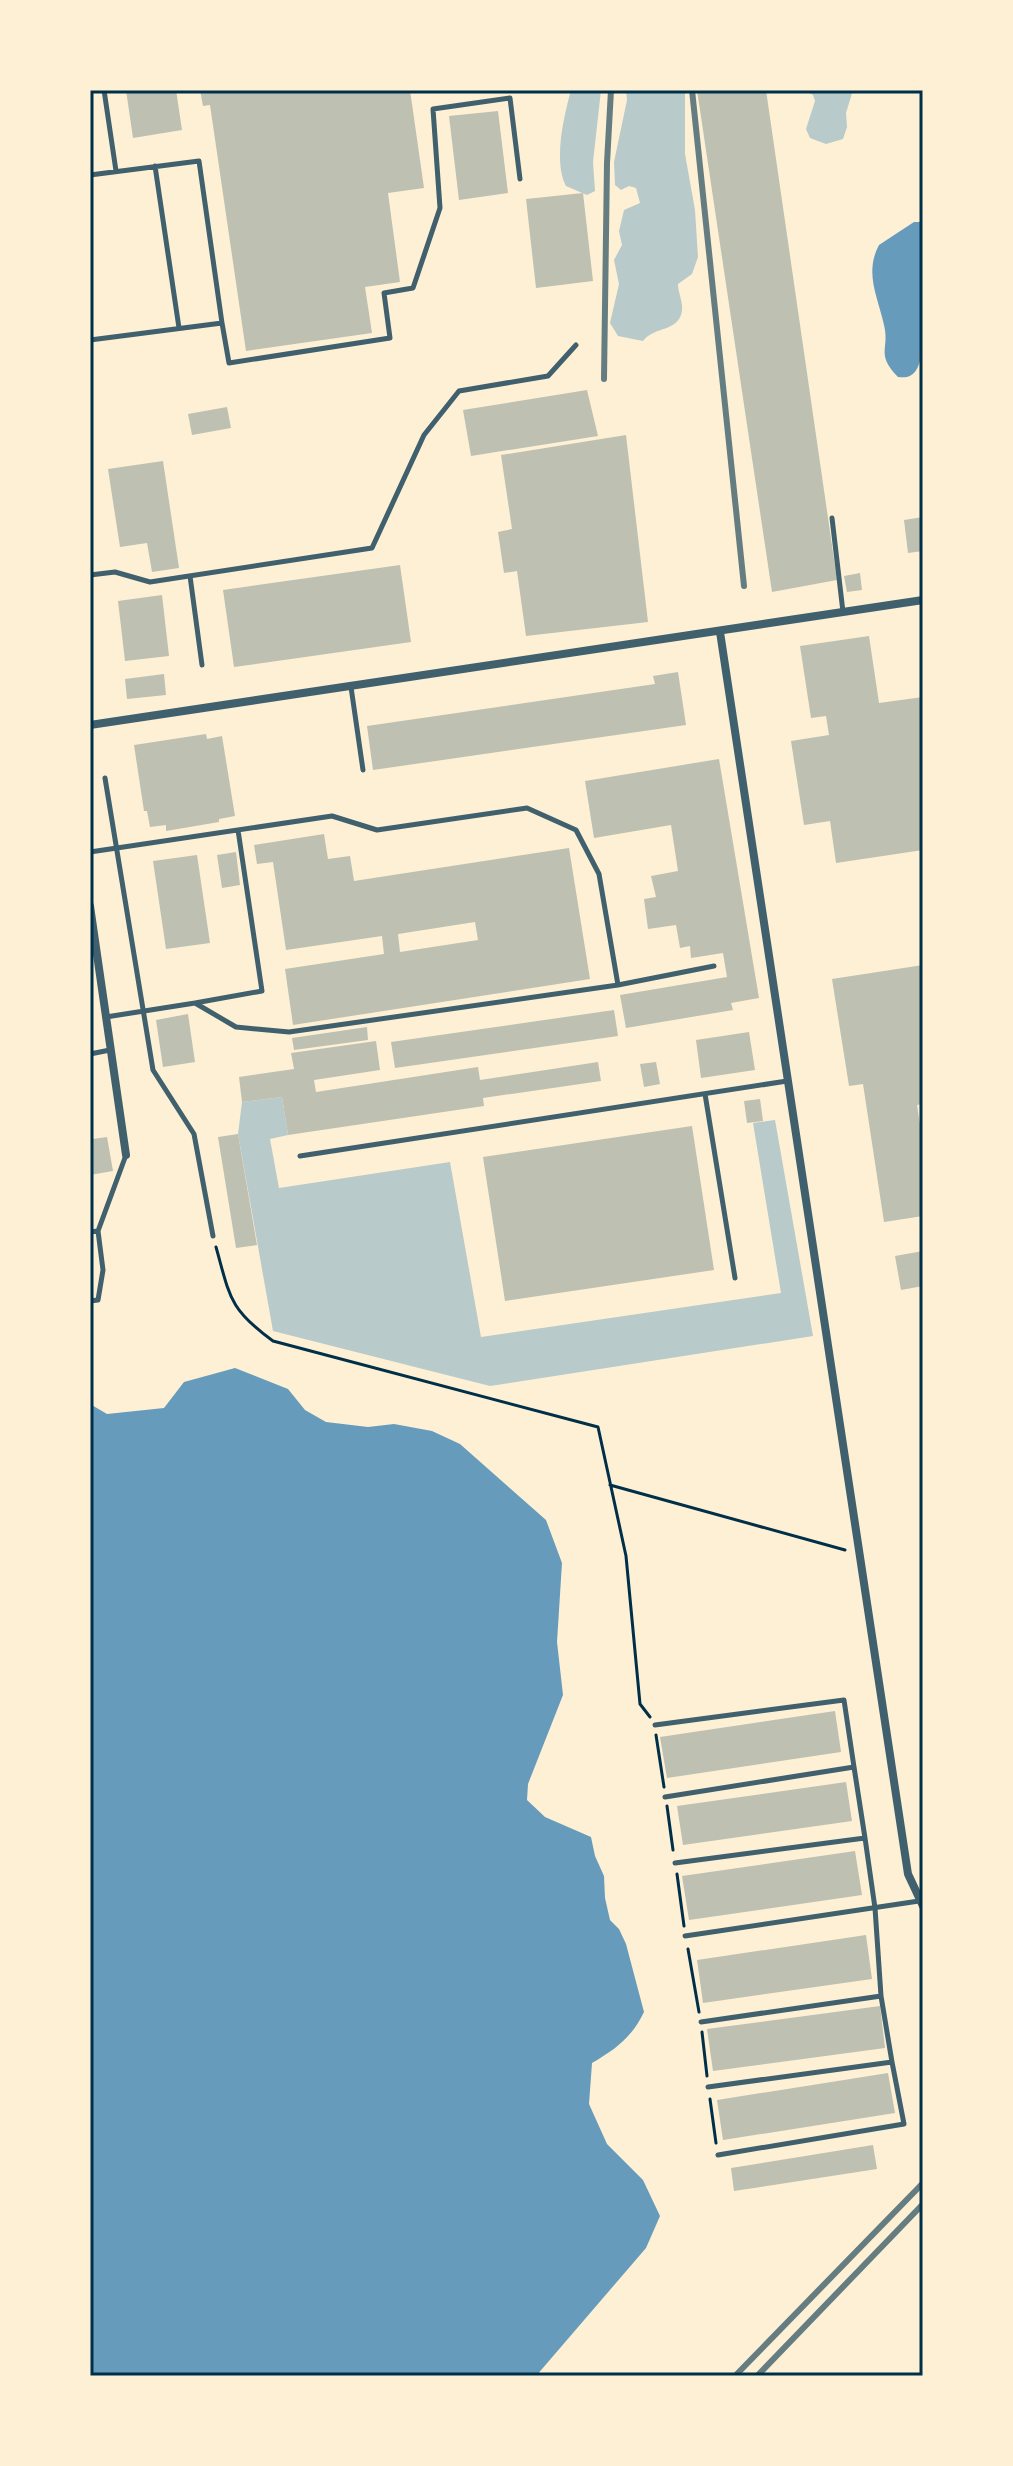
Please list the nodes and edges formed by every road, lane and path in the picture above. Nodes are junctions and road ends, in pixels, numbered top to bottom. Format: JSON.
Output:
{"nodes":[{"id":1,"x":104,"y":90,"type":"edge"},
{"id":2,"x":155,"y":166,"type":"junction"},
{"id":3,"x":116,"y":171,"type":"junction"},
{"id":4,"x":90,"y":175,"type":"edge"},
{"id":5,"x":520,"y":179,"type":"dead end"},
{"id":6,"x":222,"y":323,"type":"junction"},
{"id":7,"x":179,"y":328,"type":"junction"},
{"id":8,"x":90,"y":340,"type":"edge"},
{"id":9,"x":576,"y":345,"type":"dead end"},
{"id":10,"x":832,"y":518,"type":"dead end"},
{"id":11,"x":90,"y":575,"type":"edge"},
{"id":12,"x":190,"y":576,"type":"junction"},
{"id":13,"x":923,"y":600,"type":"edge"},
{"id":14,"x":844,"y":613,"type":"junction"},
{"id":15,"x":720,"y":632,"type":"junction"},
{"id":16,"x":202,"y":665,"type":"dead end"},
{"id":17,"x":351,"y":687,"type":"junction"},
{"id":18,"x":90,"y":725,"type":"edge"},
{"id":19,"x":363,"y":770,"type":"dead end"},
{"id":20,"x":105,"y":778,"type":"dead end"},
{"id":21,"x":238,"y":830,"type":"junction"},
{"id":22,"x":117,"y":849,"type":"junction"},
{"id":23,"x":90,"y":852,"type":"edge"},
{"id":24,"x":90,"y":906,"type":"edge"},
{"id":25,"x":714,"y":966,"type":"dead end"},
{"id":26,"x":618,"y":985,"type":"junction"},
{"id":27,"x":195,"y":1003,"type":"junction"},
{"id":28,"x":145,"y":1011,"type":"junction"},
{"id":29,"x":105,"y":1017,"type":"junction"},
{"id":30,"x":111,"y":1050,"type":"junction"},
{"id":31,"x":90,"y":1054,"type":"edge"},
{"id":32,"x":788,"y":1081,"type":"junction"},
{"id":33,"x":705,"y":1094,"type":"junction"},
{"id":34,"x":126,"y":1155,"type":"joint"},
{"id":35,"x":300,"y":1156,"type":"dead end"},
{"id":36,"x":98,"y":1231,"type":"junction"},
{"id":37,"x":90,"y":1232,"type":"edge"},
{"id":38,"x":213,"y":1236,"type":"joint"},
{"id":39,"x":735,"y":1278,"type":"dead end"},
{"id":40,"x":90,"y":1301,"type":"edge"},
{"id":41,"x":610,"y":1485,"type":"junction"},
{"id":42,"x":860,"y":1554,"type":"junction"},
{"id":43,"x":655,"y":1725,"type":"joint"},
{"id":44,"x":854,"y":1767,"type":"junction"},
{"id":45,"x":665,"y":1797,"type":"dead end"},
{"id":46,"x":865,"y":1838,"type":"junction"},
{"id":47,"x":675,"y":1863,"type":"dead end"},
{"id":48,"x":921,"y":1903,"type":"edge"},
{"id":49,"x":875,"y":1908,"type":"junction"},
{"id":50,"x":685,"y":1936,"type":"dead end"},
{"id":51,"x":881,"y":1996,"type":"junction"},
{"id":52,"x":701,"y":2022,"type":"dead end"},
{"id":53,"x":892,"y":2062,"type":"junction"},
{"id":54,"x":708,"y":2087,"type":"dead end"},
{"id":55,"x":718,"y":2155,"type":"dead end"}],
"edges":[{"from":1,"to":3,"type":"lane"},
{"from":2,"to":3,"type":"lane"},
{"from":2,"to":6,"type":"lane"},
{"from":2,"to":7,"type":"lane"},
{"from":3,"to":4,"type":"lane"},
{"from":5,"to":6,"type":"lane"},
{"from":6,"to":7,"type":"lane"},
{"from":7,"to":8,"type":"lane"},
{"from":9,"to":12,"type":"lane"},
{"from":10,"to":14,"type":"lane"},
{"from":11,"to":12,"type":"lane"},
{"from":12,"to":16,"type":"lane"},
{"from":13,"to":14,"type":"street"},
{"from":14,"to":15,"type":"street"},
{"from":15,"to":17,"type":"street"},
{"from":15,"to":32,"type":"street"},
{"from":17,"to":18,"type":"street"},
{"from":17,"to":19,"type":"lane"},
{"from":20,"to":22,"type":"lane"},
{"from":21,"to":22,"type":"lane"},
{"from":21,"to":26,"type":"lane"},
{"from":21,"to":27,"type":"lane"},
{"from":22,"to":23,"type":"lane"},
{"from":22,"to":28,"type":"lane"},
{"from":24,"to":29,"type":"street"},
{"from":25,"to":26,"type":"lane"},
{"from":26,"to":27,"type":"lane"},
{"from":27,"to":28,"type":"lane"},
{"from":28,"to":29,"type":"lane"},
{"from":28,"to":38,"type":"lane"},
{"from":29,"to":30,"type":"street"},
{"from":30,"to":31,"type":"lane"},
{"from":30,"to":34,"type":"street"},
{"from":32,"to":33,"type":"lane"},
{"from":32,"to":42,"type":"street"},
{"from":33,"to":35,"type":"lane"},
{"from":33,"to":39,"type":"lane"},
{"from":34,"to":36,"type":"lane"},
{"from":36,"to":37,"type":"lane"},
{"from":36,"to":40,"type":"lane"},
{"from":38,"to":41,"type":"path"},
{"from":41,"to":42,"type":"path"},
{"from":41,"to":43,"type":"path"},
{"from":42,"to":48,"type":"street"},
{"from":43,"to":44,"type":"lane"},
{"from":44,"to":45,"type":"lane"},
{"from":44,"to":46,"type":"lane"},
{"from":46,"to":47,"type":"lane"},
{"from":46,"to":49,"type":"lane"},
{"from":48,"to":49,"type":"lane"},
{"from":49,"to":50,"type":"lane"},
{"from":49,"to":51,"type":"lane"},
{"from":51,"to":52,"type":"lane"},
{"from":51,"to":53,"type":"lane"},
{"from":53,"to":54,"type":"lane"},
{"from":53,"to":55,"type":"lane"}]}
